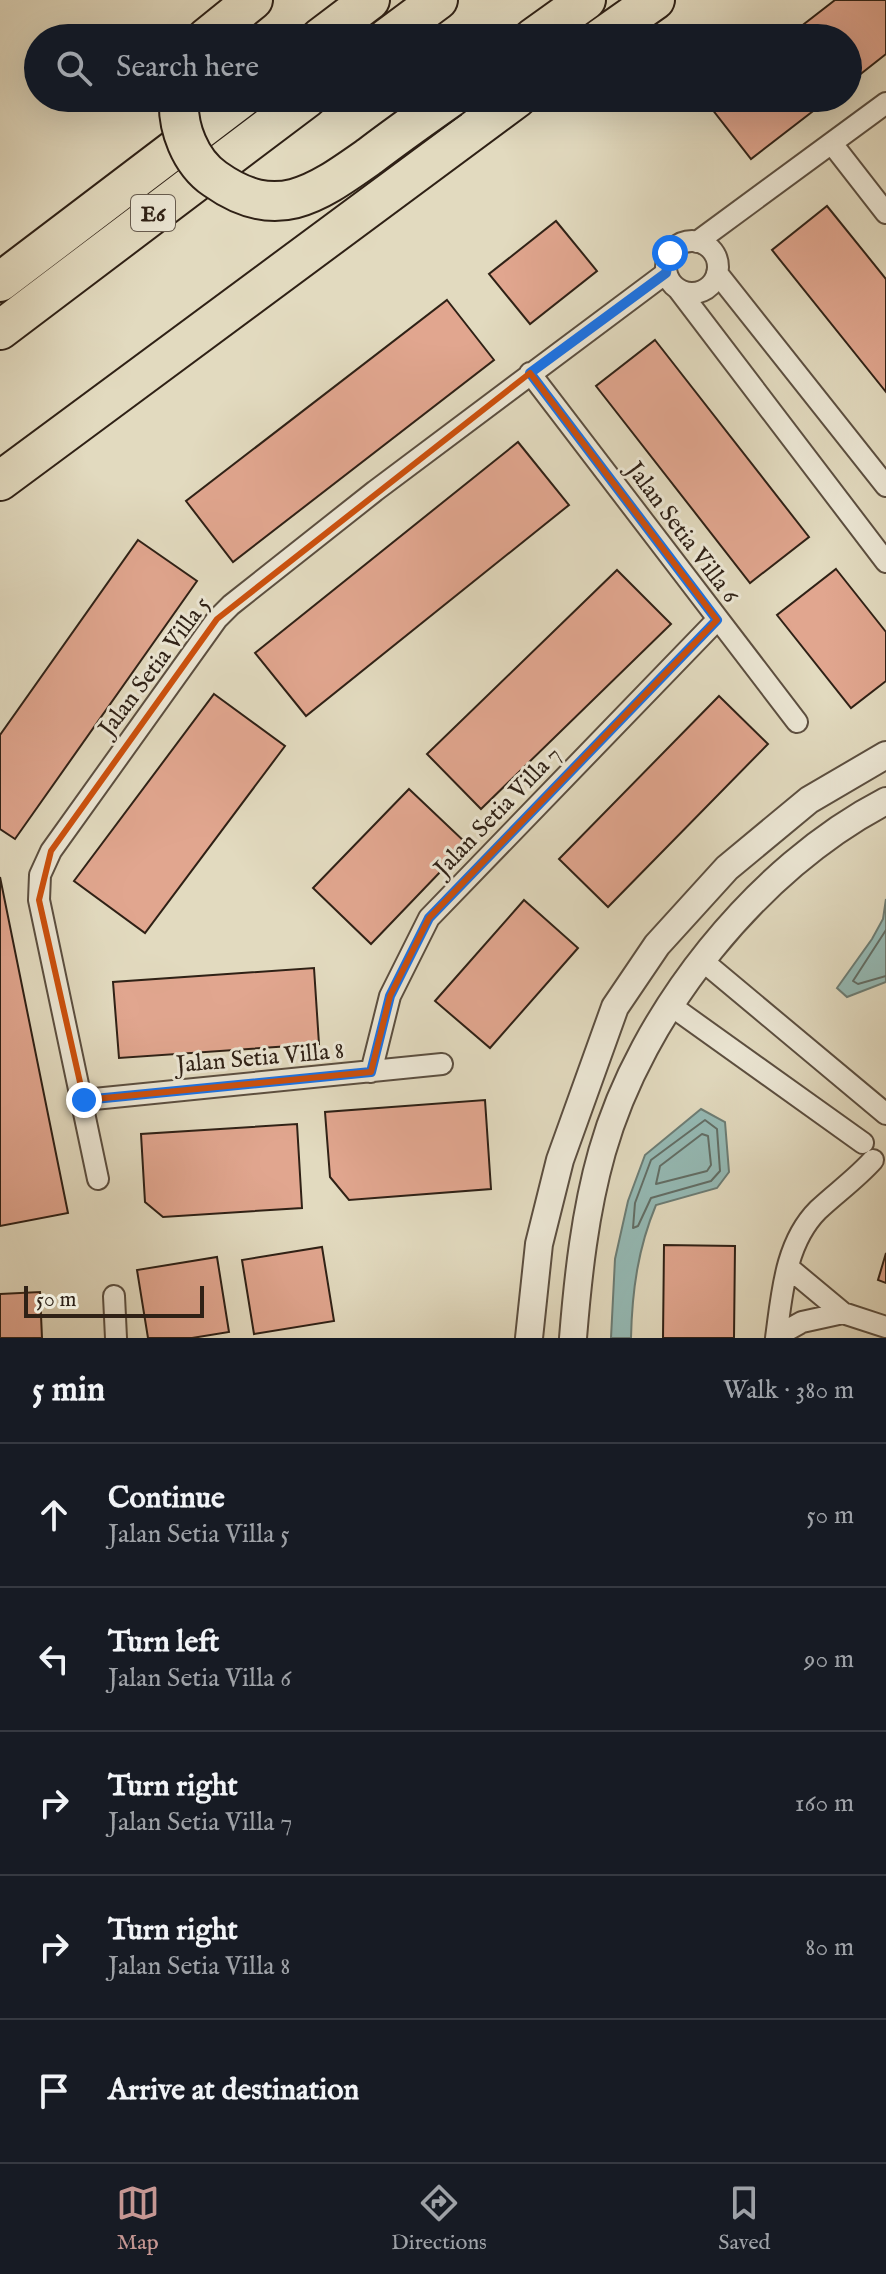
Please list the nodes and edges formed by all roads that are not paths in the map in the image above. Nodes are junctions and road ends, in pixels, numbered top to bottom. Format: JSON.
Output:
{"nodes":[{"id":1,"x":253,"y":0,"type":"edge"},
{"id":2,"x":330,"y":0,"type":"edge"},
{"id":3,"x":370,"y":0,"type":"edge"},
{"id":4,"x":438,"y":0,"type":"edge"},
{"id":5,"x":586,"y":0,"type":"edge"},
{"id":6,"x":655,"y":0,"type":"edge"},
{"id":7,"x":223,"y":24,"type":"edge"},
{"id":8,"x":304,"y":24,"type":"edge"},
{"id":9,"x":338,"y":24,"type":"edge"},
{"id":10,"x":406,"y":24,"type":"edge"},
{"id":11,"x":553,"y":24,"type":"edge"},
{"id":12,"x":621,"y":24,"type":"edge"},
{"id":13,"x":886,"y":103,"type":"edge"},
{"id":14,"x":180,"y":112,"type":"edge"},
{"id":15,"x":224,"y":112,"type":"edge"},
{"id":16,"x":288,"y":112,"type":"edge"},
{"id":17,"x":430,"y":112,"type":"edge"},
{"id":18,"x":498,"y":112,"type":"edge"},
{"id":19,"x":833,"y":145,"type":"junction"},
{"id":20,"x":886,"y":213,"type":"edge"},
{"id":21,"x":697,"y":242,"type":"junction"},
{"id":22,"x":717,"y":273,"type":"junction"},
{"id":23,"x":672,"y":281,"type":"junction"},
{"id":24,"x":0,"y":282,"type":"edge"},
{"id":25,"x":0,"y":330,"type":"edge"},
{"id":26,"x":530,"y":373,"type":"junction"},
{"id":27,"x":0,"y":481,"type":"edge"},
{"id":28,"x":886,"y":486,"type":"edge"},
{"id":29,"x":886,"y":562,"type":"edge"},
{"id":30,"x":717,"y":620,"type":"junction"},
{"id":31,"x":797,"y":722,"type":"dead end"},
{"id":32,"x":886,"y":755,"type":"edge"},
{"id":33,"x":886,"y":801,"type":"edge"},
{"id":34,"x":704,"y":962,"type":"junction"},
{"id":35,"x":670,"y":1005,"type":"junction"},
{"id":36,"x":442,"y":1064,"type":"dead end"},
{"id":37,"x":371,"y":1072,"type":"junction"},
{"id":38,"x":84,"y":1100,"type":"junction"},
{"id":39,"x":886,"y":1114,"type":"edge"},
{"id":40,"x":874,"y":1156,"type":"edge"},
{"id":41,"x":98,"y":1179,"type":"dead end"},
{"id":42,"x":789,"y":1268,"type":"junction"},
{"id":43,"x":114,"y":1296,"type":"dead end"},
{"id":44,"x":843,"y":1313,"type":"junction"},
{"id":45,"x":886,"y":1327,"type":"edge"},
{"id":46,"x":776,"y":1337,"type":"edge"},
{"id":47,"x":116,"y":1338,"type":"edge"},
{"id":48,"x":529,"y":1338,"type":"edge"},
{"id":49,"x":573,"y":1338,"type":"edge"}],
"edges":[{"from":1,"to":7,"type":"highway"},
{"from":2,"to":8,"type":"highway"},
{"from":3,"to":9,"type":"highway"},
{"from":4,"to":10,"type":"highway"},
{"from":5,"to":11,"type":"highway"},
{"from":6,"to":12,"type":"highway"},
{"from":13,"to":19,"type":"street"},
{"from":14,"to":17,"type":"highway","bridge":true},
{"from":15,"to":24,"type":"highway","number":"E6"},
{"from":16,"to":25,"type":"highway","number":"E6"},
{"from":18,"to":27,"type":"highway"},
{"from":19,"to":20,"type":"street"},
{"from":19,"to":21,"type":"street"},
{"from":21,"to":22,"type":"street"},
{"from":21,"to":23,"type":"street"},
{"from":22,"to":23,"type":"street"},
{"from":22,"to":28,"type":"street"},
{"from":23,"to":26,"type":"street","name":"Jalan Setia Villa 5"},
{"from":23,"to":29,"type":"street"},
{"from":26,"to":30,"type":"street","name":"Jalan Setia Villa 6"},
{"from":26,"to":38,"type":"street","name":"Jalan Setia Villa 5"},
{"from":30,"to":31,"type":"street","name":"Jalan Setia Villa 6"},
{"from":30,"to":37,"type":"street","name":"Jalan Setia Villa 7"},
{"from":32,"to":48,"type":"street"},
{"from":33,"to":34,"type":"street"},
{"from":34,"to":35,"type":"street"},
{"from":34,"to":39,"type":"street"},
{"from":35,"to":40,"type":"street"},
{"from":35,"to":49,"type":"street"},
{"from":36,"to":37,"type":"street","name":"Jalan Setia Villa 8"},
{"from":37,"to":38,"type":"street","name":"Jalan Setia Villa 8"},
{"from":38,"to":41,"type":"street","name":"Jalan Setia Villa 5"},
{"from":39,"to":40,"type":"street"},
{"from":40,"to":42,"type":"street"},
{"from":42,"to":44,"type":"street"},
{"from":42,"to":46,"type":"street"},
{"from":43,"to":47,"type":"street"},
{"from":44,"to":45,"type":"street"},
{"from":44,"to":46,"type":"street"}]}
